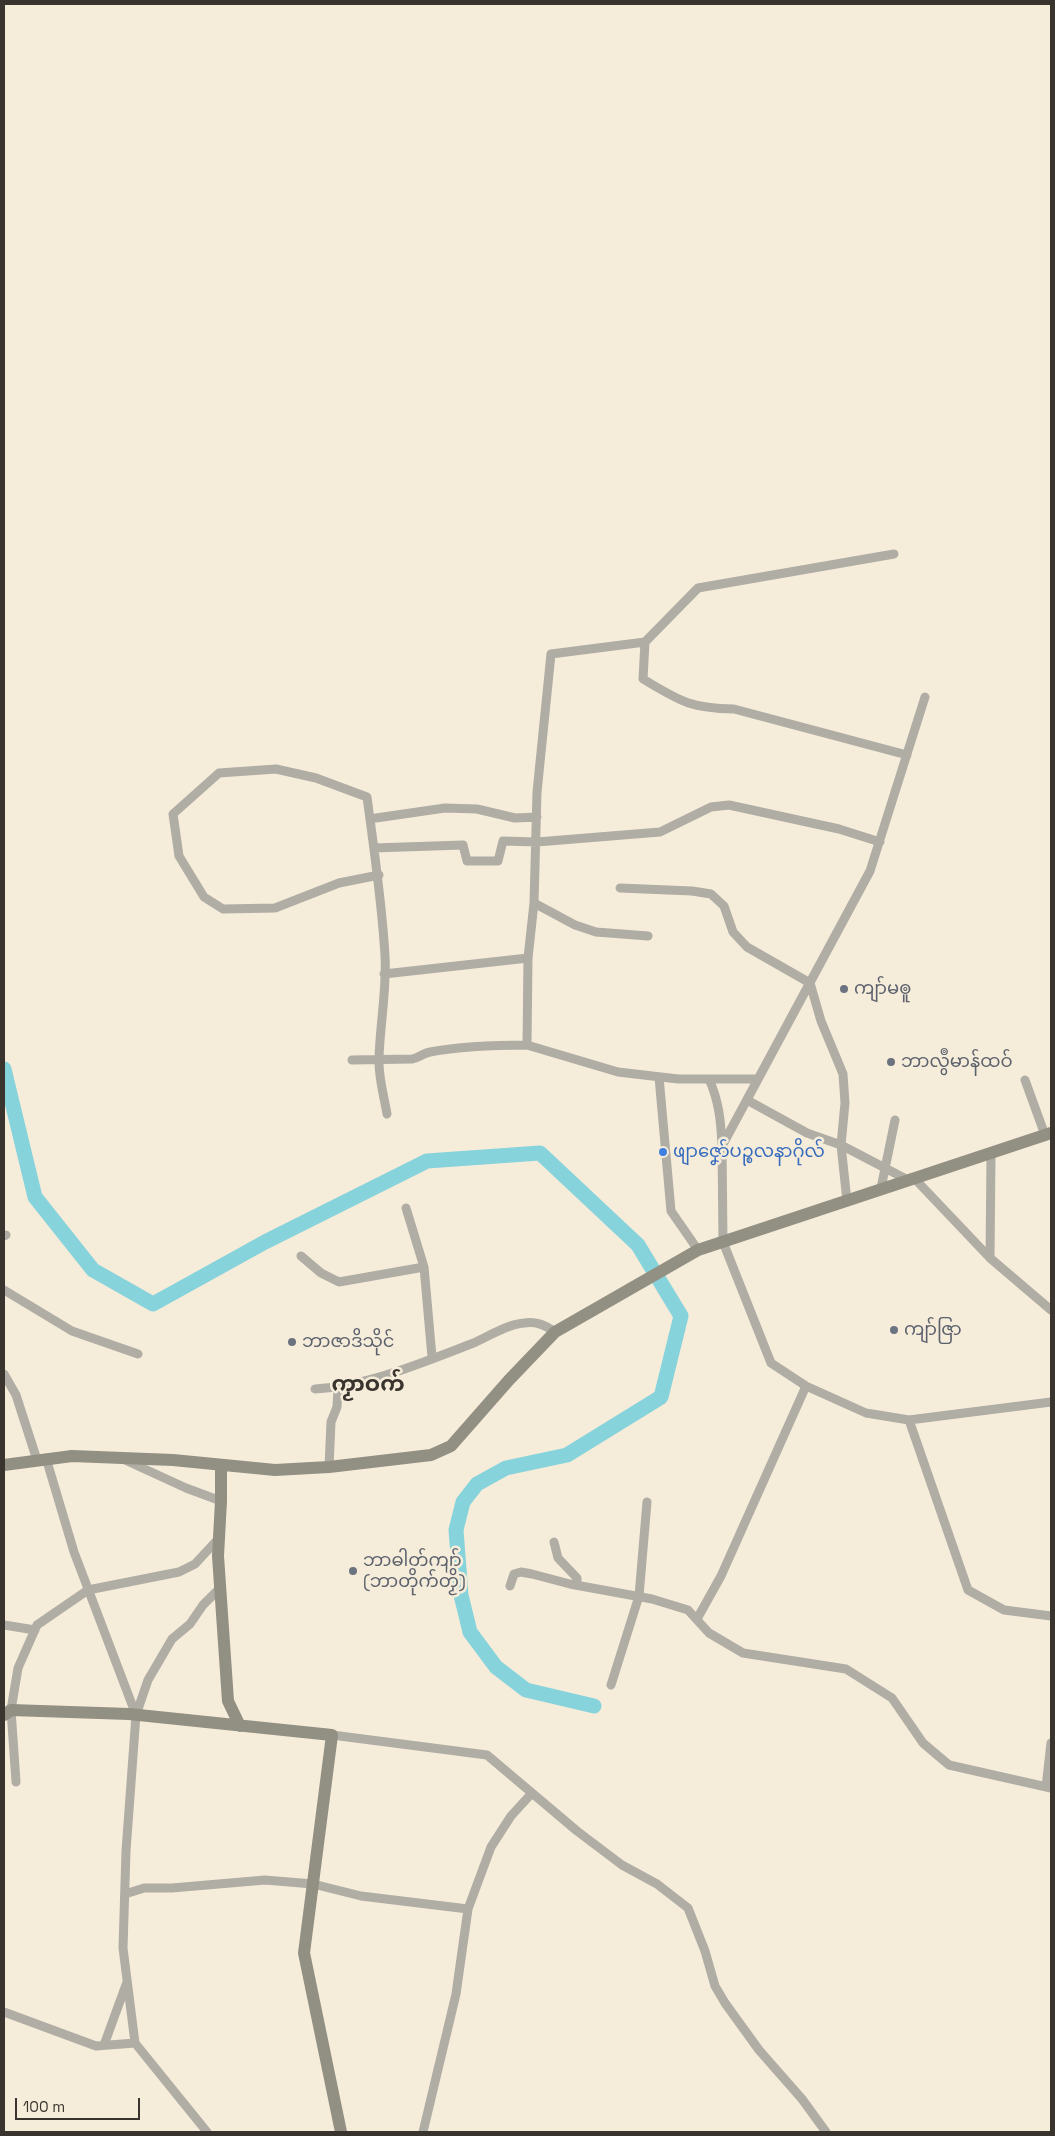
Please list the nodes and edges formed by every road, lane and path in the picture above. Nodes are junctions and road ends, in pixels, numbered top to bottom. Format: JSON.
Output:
{"nodes":[{"id":1,"x":894,"y":554,"type":"dead end"},
{"id":2,"x":645,"y":642,"type":"junction"},
{"id":3,"x":925,"y":697,"type":"dead end"},
{"id":4,"x":907,"y":755,"type":"junction"},
{"id":5,"x":537,"y":817,"type":"junction"},
{"id":6,"x":376,"y":818,"type":"dead end"},
{"id":7,"x":537,"y":842,"type":"junction"},
{"id":8,"x":880,"y":842,"type":"junction"},
{"id":9,"x":374,"y":848,"type":"junction"},
{"id":10,"x":379,"y":875,"type":"junction"},
{"id":11,"x":620,"y":888,"type":"dead end"},
{"id":12,"x":534,"y":903,"type":"junction"},
{"id":13,"x":648,"y":936,"type":"dead end"},
{"id":14,"x":528,"y":958,"type":"junction"},
{"id":15,"x":384,"y":974,"type":"junction"},
{"id":16,"x":810,"y":983,"type":"junction"},
{"id":17,"x":527,"y":1045,"type":"junction"},
{"id":18,"x":352,"y":1060,"type":"dead end"},
{"id":19,"x":379,"y":1060,"type":"junction"},
{"id":20,"x":659,"y":1077,"type":"junction"},
{"id":21,"x":709,"y":1079,"type":"junction"},
{"id":22,"x":758,"y":1079,"type":"junction"},
{"id":23,"x":1025,"y":1080,"type":"dead end"},
{"id":24,"x":747,"y":1100,"type":"junction"},
{"id":25,"x":387,"y":1114,"type":"dead end"},
{"id":26,"x":895,"y":1120,"type":"dead end"},
{"id":27,"x":1048,"y":1134,"type":"edge"},
{"id":28,"x":841,"y":1145,"type":"junction"},
{"id":29,"x":722,"y":1146,"type":"junction"},
{"id":30,"x":991,"y":1155,"type":"junction"},
{"id":31,"x":885,"y":1167,"type":"junction"},
{"id":32,"x":911,"y":1179,"type":"junction"},
{"id":33,"x":881,"y":1188,"type":"junction"},
{"id":34,"x":847,"y":1201,"type":"junction"},
{"id":35,"x":406,"y":1208,"type":"dead end"},
{"id":36,"x":723,"y":1242,"type":"junction"},
{"id":37,"x":698,"y":1250,"type":"junction"},
{"id":38,"x":302,"y":1256,"type":"dead end"},
{"id":39,"x":990,"y":1258,"type":"junction"},
{"id":40,"x":424,"y":1267,"type":"junction"},
{"id":41,"x":4,"y":1290,"type":"edge"},
{"id":42,"x":1051,"y":1310,"type":"edge"},
{"id":43,"x":555,"y":1332,"type":"junction"},
{"id":44,"x":138,"y":1354,"type":"dead end"},
{"id":45,"x":432,"y":1357,"type":"junction"},
{"id":46,"x":4,"y":1374,"type":"edge"},
{"id":47,"x":806,"y":1386,"type":"junction"},
{"id":48,"x":338,"y":1388,"type":"junction"},
{"id":49,"x":315,"y":1389,"type":"dead end"},
{"id":50,"x":1051,"y":1402,"type":"edge"},
{"id":51,"x":909,"y":1420,"type":"junction"},
{"id":52,"x":120,"y":1458,"type":"junction"},
{"id":53,"x":41,"y":1459,"type":"junction"},
{"id":54,"x":4,"y":1465,"type":"edge"},
{"id":55,"x":220,"y":1466,"type":"junction"},
{"id":56,"x":329,"y":1467,"type":"junction"},
{"id":57,"x":221,"y":1501,"type":"junction"},
{"id":58,"x":647,"y":1502,"type":"dead end"},
{"id":59,"x":220,"y":1537,"type":"junction"},
{"id":60,"x":554,"y":1542,"type":"dead end"},
{"id":61,"x":577,"y":1585,"type":"junction"},
{"id":62,"x":510,"y":1586,"type":"dead end"},
{"id":63,"x":220,"y":1588,"type":"junction"},
{"id":64,"x":88,"y":1590,"type":"junction"},
{"id":65,"x":640,"y":1596,"type":"junction"},
{"id":66,"x":1051,"y":1616,"type":"edge"},
{"id":67,"x":697,"y":1619,"type":"junction"},
{"id":68,"x":4,"y":1625,"type":"edge"},
{"id":69,"x":35,"y":1630,"type":"junction"},
{"id":70,"x":611,"y":1685,"type":"dead end"},
{"id":71,"x":6,"y":1711,"type":"edge"},
{"id":72,"x":136,"y":1715,"type":"junction"},
{"id":73,"x":240,"y":1726,"type":"junction"},
{"id":74,"x":332,"y":1735,"type":"junction"},
{"id":75,"x":1051,"y":1743,"type":"edge"},
{"id":76,"x":16,"y":1782,"type":"dead end"},
{"id":77,"x":1049,"y":1788,"type":"edge"},
{"id":78,"x":532,"y":1793,"type":"junction"},
{"id":79,"x":313,"y":1884,"type":"junction"},
{"id":80,"x":125,"y":1894,"type":"junction"},
{"id":81,"x":468,"y":1909,"type":"junction"},
{"id":82,"x":127,"y":1982,"type":"junction"},
{"id":83,"x":4,"y":2012,"type":"edge"},
{"id":84,"x":134,"y":2043,"type":"junction"},
{"id":85,"x":104,"y":2045,"type":"junction"},
{"id":86,"x":207,"y":2132,"type":"edge"},
{"id":87,"x":341,"y":2132,"type":"edge"},
{"id":88,"x":424,"y":2132,"type":"edge"},
{"id":89,"x":826,"y":2132,"type":"edge"}],
"edges":[{"from":1,"to":2,"type":"street"},
{"from":2,"to":4,"type":"street"},
{"from":2,"to":5,"type":"street"},
{"from":3,"to":4,"type":"street"},
{"from":4,"to":8,"type":"street"},
{"from":5,"to":6,"type":"street"},
{"from":5,"to":7,"type":"street"},
{"from":7,"to":8,"type":"street"},
{"from":7,"to":9,"type":"street"},
{"from":7,"to":12,"type":"street"},
{"from":8,"to":16,"type":"street"},
{"from":9,"to":10,"type":"street"},
{"from":9,"to":10,"type":"street"},
{"from":10,"to":15,"type":"street"},
{"from":11,"to":16,"type":"street"},
{"from":12,"to":13,"type":"street"},
{"from":12,"to":14,"type":"street"},
{"from":14,"to":15,"type":"street"},
{"from":14,"to":17,"type":"street"},
{"from":15,"to":19,"type":"street"},
{"from":16,"to":22,"type":"street"},
{"from":16,"to":28,"type":"street"},
{"from":17,"to":19,"type":"street"},
{"from":17,"to":20,"type":"street"},
{"from":18,"to":19,"type":"street"},
{"from":19,"to":25,"type":"street"},
{"from":20,"to":21,"type":"street"},
{"from":20,"to":37,"type":"street"},
{"from":21,"to":22,"type":"street"},
{"from":21,"to":29,"type":"street"},
{"from":22,"to":24,"type":"street"},
{"from":23,"to":27,"type":"street"},
{"from":24,"to":28,"type":"street"},
{"from":24,"to":29,"type":"street"},
{"from":26,"to":31,"type":"street"},
{"from":27,"to":30,"type":"street"},
{"from":28,"to":31,"type":"street"},
{"from":28,"to":34,"type":"street"},
{"from":29,"to":36,"type":"street"},
{"from":30,"to":32,"type":"street"},
{"from":30,"to":39,"type":"street"},
{"from":31,"to":32,"type":"street"},
{"from":31,"to":33,"type":"street"},
{"from":32,"to":33,"type":"street"},
{"from":32,"to":39,"type":"street"},
{"from":33,"to":34,"type":"street"},
{"from":34,"to":36,"type":"street"},
{"from":35,"to":40,"type":"street"},
{"from":36,"to":37,"type":"street"},
{"from":36,"to":47,"type":"street"},
{"from":37,"to":43,"type":"street"},
{"from":38,"to":40,"type":"street"},
{"from":39,"to":42,"type":"street"},
{"from":40,"to":45,"type":"street"},
{"from":41,"to":44,"type":"street"},
{"from":43,"to":45,"type":"street"},
{"from":43,"to":56,"type":"street"},
{"from":45,"to":48,"type":"street"},
{"from":46,"to":53,"type":"street"},
{"from":47,"to":51,"type":"street"},
{"from":47,"to":67,"type":"street"},
{"from":48,"to":49,"type":"street"},
{"from":48,"to":56,"type":"street"},
{"from":50,"to":51,"type":"street"},
{"from":51,"to":66,"type":"street"},
{"from":52,"to":53,"type":"street"},
{"from":52,"to":55,"type":"street"},
{"from":52,"to":57,"type":"street"},
{"from":53,"to":54,"type":"street"},
{"from":53,"to":64,"type":"street"},
{"from":55,"to":56,"type":"street"},
{"from":55,"to":57,"type":"street"},
{"from":57,"to":59,"type":"street"},
{"from":58,"to":65,"type":"street"},
{"from":59,"to":63,"type":"street"},
{"from":59,"to":64,"type":"street"},
{"from":60,"to":61,"type":"street"},
{"from":61,"to":62,"type":"street"},
{"from":61,"to":65,"type":"street"},
{"from":63,"to":72,"type":"street"},
{"from":63,"to":73,"type":"street"},
{"from":64,"to":69,"type":"street"},
{"from":64,"to":72,"type":"street"},
{"from":65,"to":67,"type":"street"},
{"from":65,"to":70,"type":"street"},
{"from":67,"to":77,"type":"street"},
{"from":68,"to":69,"type":"street"},
{"from":69,"to":71,"type":"street"},
{"from":71,"to":72,"type":"street"},
{"from":71,"to":76,"type":"street"},
{"from":72,"to":73,"type":"street"},
{"from":72,"to":80,"type":"street"},
{"from":73,"to":74,"type":"street"},
{"from":74,"to":78,"type":"street"},
{"from":74,"to":79,"type":"street"},
{"from":75,"to":77,"type":"street"},
{"from":78,"to":81,"type":"street"},
{"from":78,"to":89,"type":"street"},
{"from":79,"to":80,"type":"street"},
{"from":79,"to":81,"type":"street"},
{"from":79,"to":87,"type":"street"},
{"from":80,"to":82,"type":"street"},
{"from":81,"to":88,"type":"street"},
{"from":82,"to":84,"type":"street"},
{"from":82,"to":85,"type":"street"},
{"from":83,"to":85,"type":"street"},
{"from":84,"to":85,"type":"street"},
{"from":84,"to":86,"type":"street"}]}
